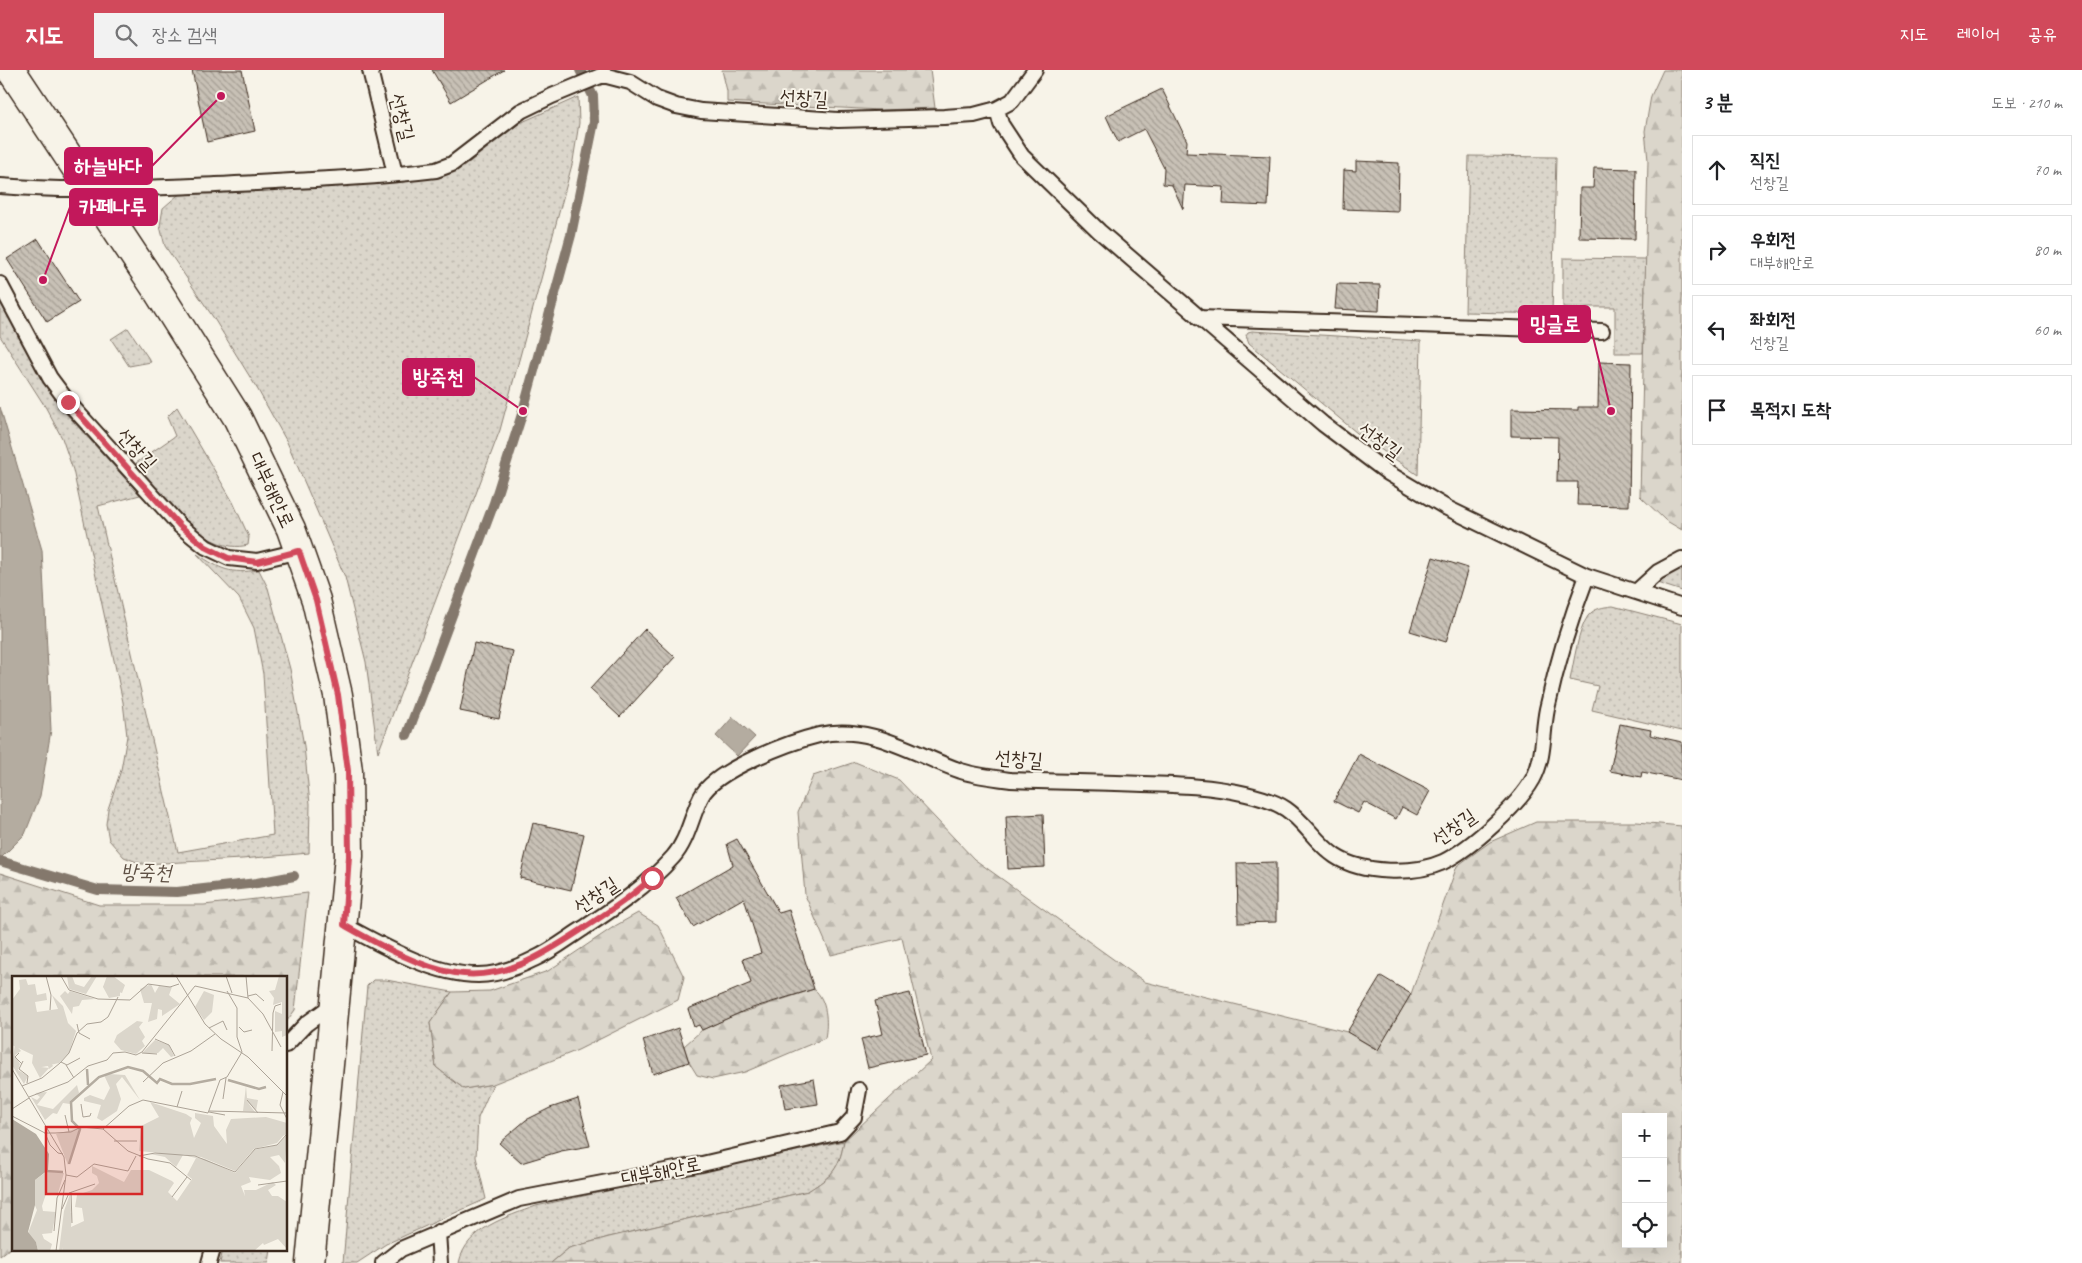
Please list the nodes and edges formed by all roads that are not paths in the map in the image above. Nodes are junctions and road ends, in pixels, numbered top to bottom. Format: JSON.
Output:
{"nodes":[{"id":1,"x":12,"y":70,"type":"edge"},
{"id":2,"x":370,"y":70,"type":"edge"},
{"id":3,"x":1035,"y":70,"type":"edge"},
{"id":4,"x":611,"y":74,"type":"edge"},
{"id":5,"x":997,"y":109,"type":"junction"},
{"id":6,"x":395,"y":174,"type":"junction"},
{"id":7,"x":0,"y":186,"type":"edge"},
{"id":8,"x":88,"y":188,"type":"junction"},
{"id":9,"x":0,"y":284,"type":"edge"},
{"id":10,"x":1198,"y":318,"type":"junction"},
{"id":11,"x":1602,"y":331,"type":"dead end"},
{"id":12,"x":299,"y":551,"type":"junction"},
{"id":13,"x":1682,"y":559,"type":"edge"},
{"id":14,"x":1587,"y":576,"type":"junction"},
{"id":15,"x":1636,"y":592,"type":"junction"},
{"id":16,"x":1682,"y":607,"type":"edge"},
{"id":17,"x":344,"y":925,"type":"junction"},
{"id":18,"x":336,"y":1002,"type":"junction"},
{"id":19,"x":288,"y":1043,"type":"edge"},
{"id":20,"x":859,"y":1090,"type":"dead end"},
{"id":21,"x":438,"y":1232,"type":"junction"},
{"id":22,"x":213,"y":1250,"type":"edge"},
{"id":23,"x":209,"y":1263,"type":"edge"},
{"id":24,"x":310,"y":1263,"type":"edge"},
{"id":25,"x":383,"y":1263,"type":"edge"},
{"id":26,"x":440,"y":1263,"type":"edge"}],
"edges":[{"from":1,"to":8,"type":"street","name":"대부해안로"},
{"from":2,"to":6,"type":"lane","name":"선창길"},
{"from":3,"to":5,"type":"lane","name":"선창길"},
{"from":4,"to":5,"type":"lane","name":"선창길"},
{"from":4,"to":6,"type":"lane","name":"선창길"},
{"from":5,"to":10,"type":"lane","name":"선창길"},
{"from":6,"to":8,"type":"lane","name":"선창길"},
{"from":7,"to":8,"type":"lane","name":"선창길"},
{"from":8,"to":12,"type":"street","name":"대부해안로"},
{"from":9,"to":12,"type":"lane","name":"선창길"},
{"from":10,"to":11,"type":"lane"},
{"from":10,"to":14,"type":"lane","name":"선창길"},
{"from":12,"to":17,"type":"street","name":"대부해안로"},
{"from":13,"to":15,"type":"lane"},
{"from":14,"to":15,"type":"lane","name":"선창길"},
{"from":14,"to":17,"type":"lane","name":"선창길"},
{"from":15,"to":16,"type":"lane","name":"선창길"},
{"from":17,"to":18,"type":"street","name":"대부해안로"},
{"from":18,"to":19,"type":"lane"},
{"from":18,"to":24,"type":"street","name":"대부해안로"},
{"from":20,"to":21,"type":"lane","name":"대부해안로"},
{"from":21,"to":25,"type":"lane","name":"대부해안로"},
{"from":21,"to":26,"type":"lane"},
{"from":22,"to":23,"type":"lane"}]}
